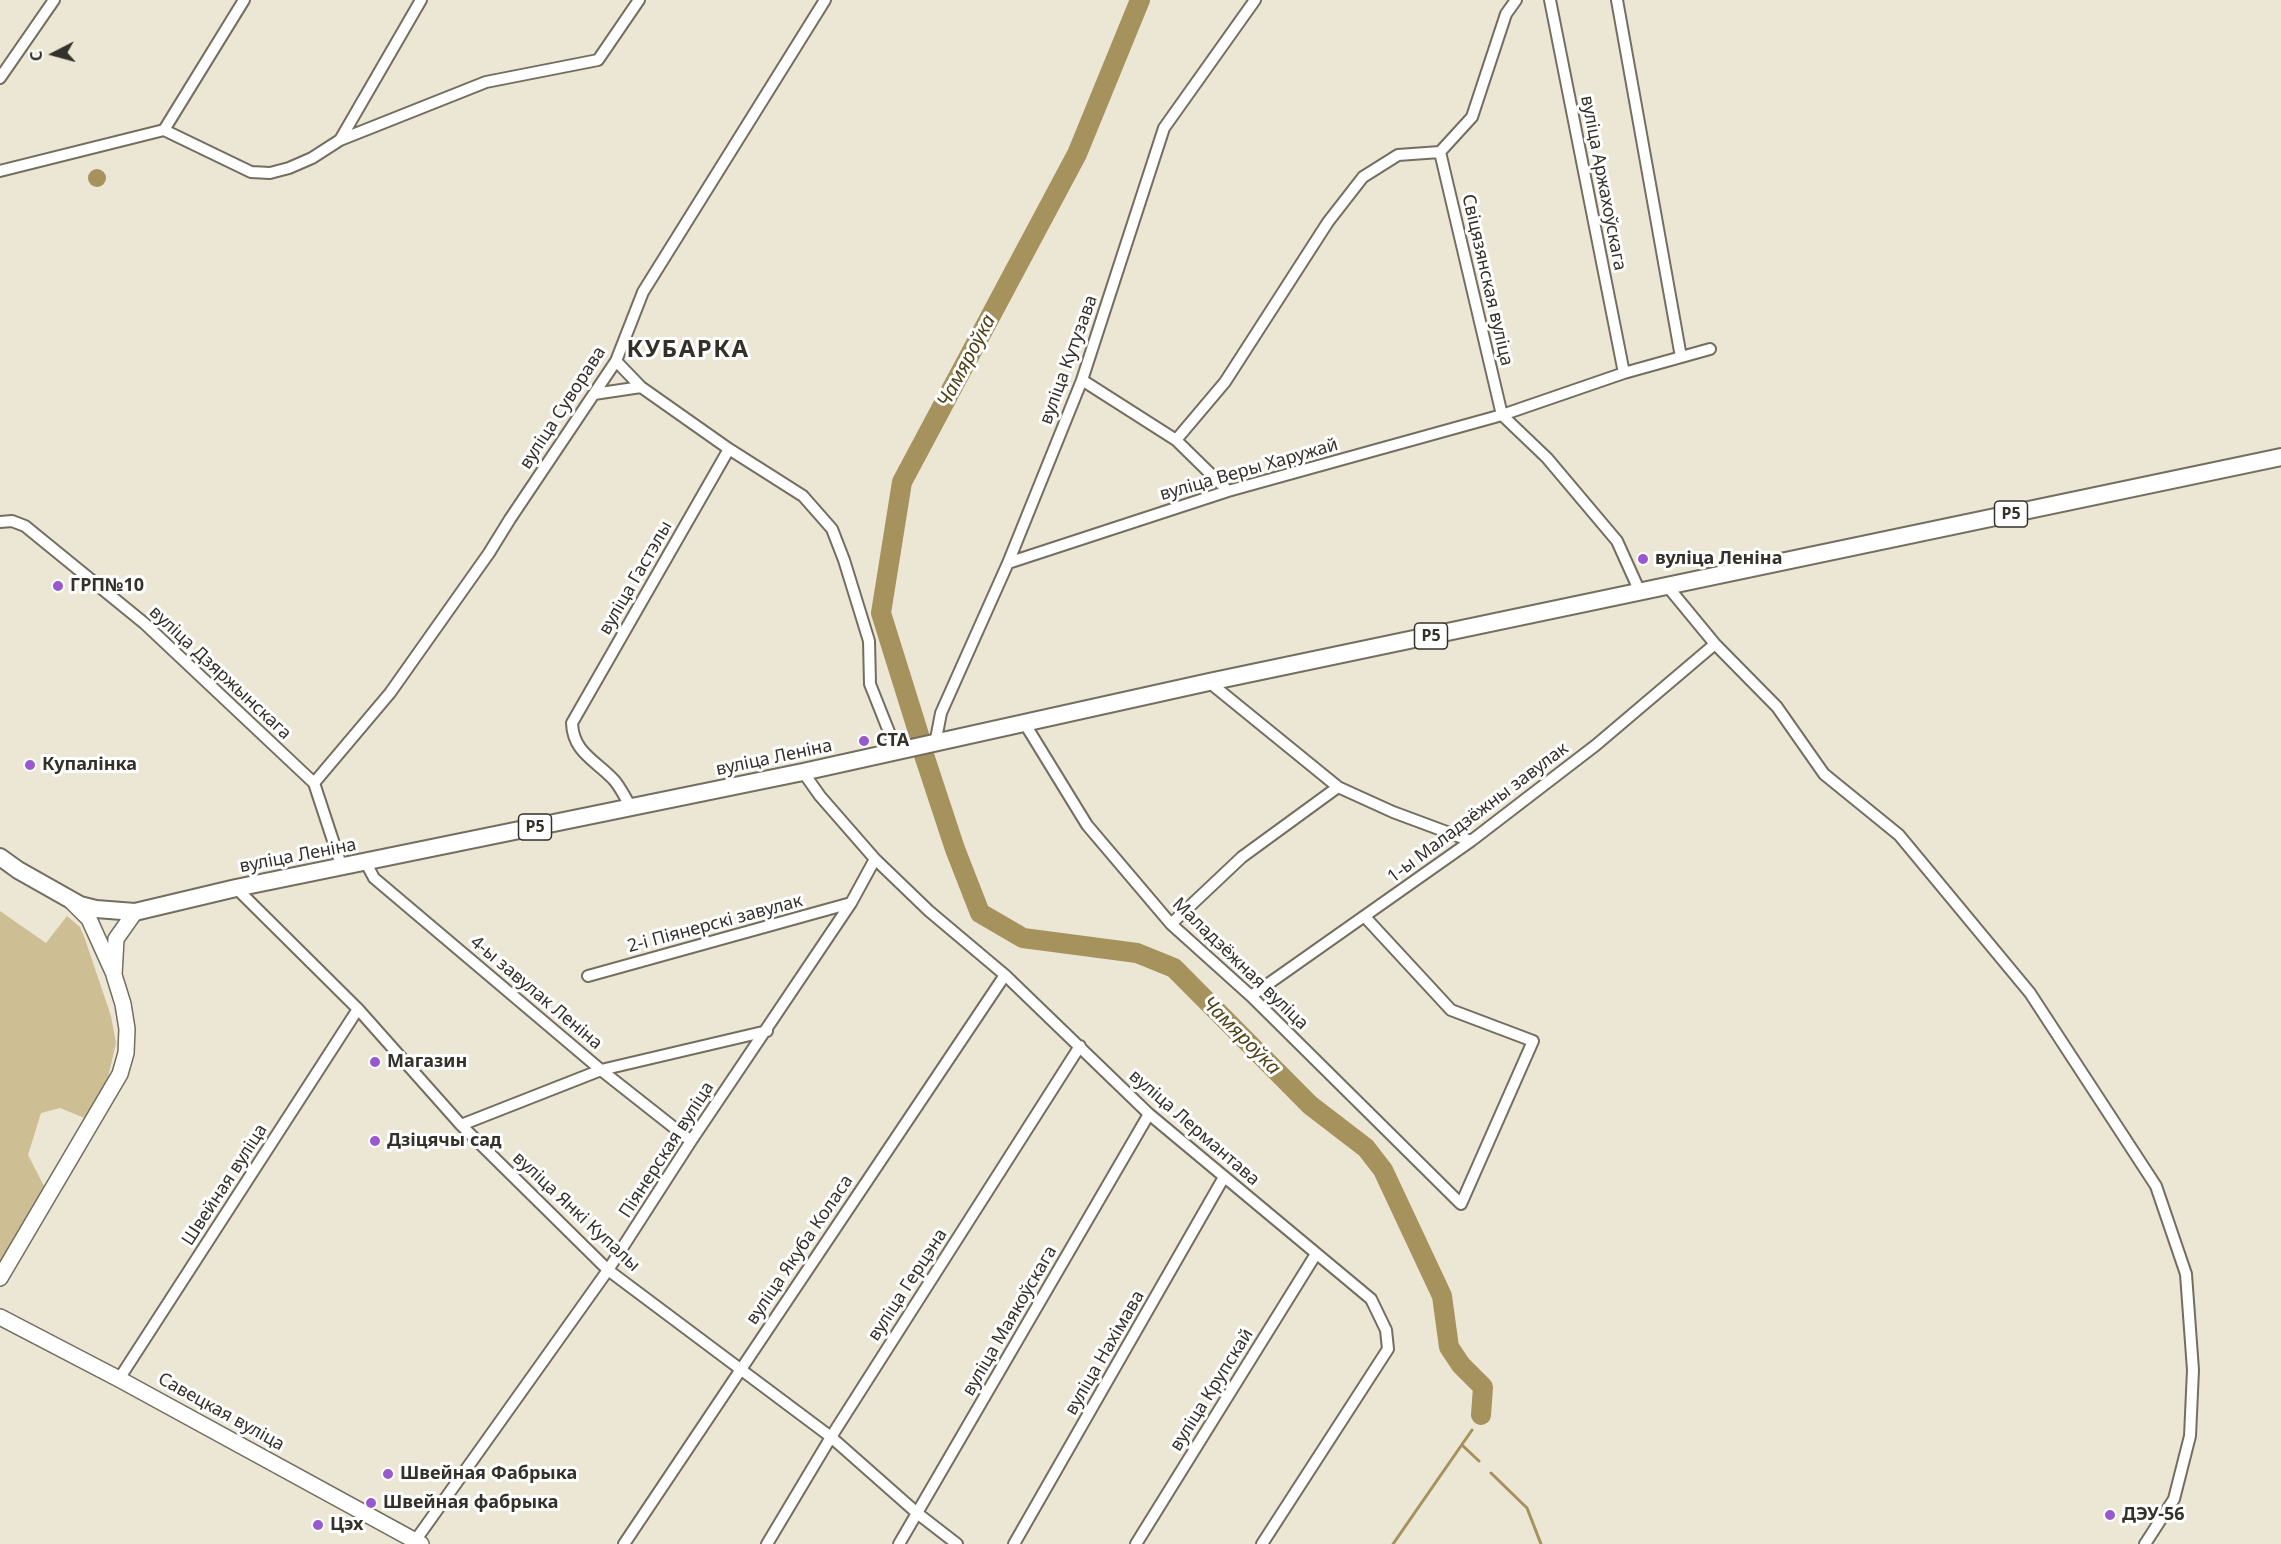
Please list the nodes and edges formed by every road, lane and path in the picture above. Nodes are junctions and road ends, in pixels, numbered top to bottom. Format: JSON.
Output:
{"nodes":[{"id":1,"x":54,"y":0,"type":"edge"},
{"id":2,"x":244,"y":0,"type":"edge"},
{"id":3,"x":421,"y":0,"type":"edge"},
{"id":4,"x":639,"y":0,"type":"edge"},
{"id":5,"x":825,"y":0,"type":"edge"},
{"id":6,"x":1256,"y":0,"type":"edge"},
{"id":7,"x":1516,"y":0,"type":"edge"},
{"id":8,"x":1550,"y":0,"type":"edge"},
{"id":9,"x":1617,"y":0,"type":"edge"},
{"id":10,"x":0,"y":78,"type":"edge"},
{"id":11,"x":164,"y":130,"type":"junction"},
{"id":12,"x":340,"y":140,"type":"junction"},
{"id":13,"x":1440,"y":152,"type":"junction"},
{"id":14,"x":0,"y":171,"type":"edge"},
{"id":15,"x":1710,"y":349,"type":"dead end"},
{"id":16,"x":1681,"y":357,"type":"junction"},
{"id":17,"x":616,"y":361,"type":"junction"},
{"id":18,"x":1624,"y":373,"type":"junction"},
{"id":19,"x":1082,"y":380,"type":"junction"},
{"id":20,"x":641,"y":387,"type":"junction"},
{"id":21,"x":594,"y":394,"type":"junction"},
{"id":22,"x":1502,"y":416,"type":"junction"},
{"id":23,"x":1176,"y":440,"type":"junction"},
{"id":24,"x":729,"y":449,"type":"junction"},
{"id":25,"x":2281,"y":457,"type":"edge"},
{"id":26,"x":1228,"y":491,"type":"junction"},
{"id":27,"x":0,"y":522,"type":"edge"},
{"id":28,"x":1008,"y":563,"type":"junction"},
{"id":29,"x":1668,"y":587,"type":"junction"},
{"id":30,"x":1640,"y":592,"type":"junction"},
{"id":31,"x":1714,"y":644,"type":"junction"},
{"id":32,"x":1209,"y":682,"type":"junction"},
{"id":33,"x":1025,"y":724,"type":"junction"},
{"id":34,"x":935,"y":744,"type":"junction"},
{"id":35,"x":897,"y":752,"type":"junction"},
{"id":36,"x":803,"y":772,"type":"junction"},
{"id":37,"x":314,"y":783,"type":"junction"},
{"id":38,"x":1338,"y":787,"type":"junction"},
{"id":39,"x":631,"y":807,"type":"junction"},
{"id":40,"x":1471,"y":841,"type":"junction"},
{"id":41,"x":0,"y":857,"type":"edge"},
{"id":42,"x":876,"y":859,"type":"junction"},
{"id":43,"x":366,"y":863,"type":"junction"},
{"id":44,"x":342,"y":868,"type":"junction"},
{"id":45,"x":236,"y":888,"type":"junction"},
{"id":46,"x":66,"y":897,"type":"junction"},
{"id":47,"x":851,"y":903,"type":"junction"},
{"id":48,"x":135,"y":912,"type":"junction"},
{"id":49,"x":1365,"y":917,"type":"junction"},
{"id":50,"x":1171,"y":924,"type":"junction"},
{"id":51,"x":114,"y":975,"type":"junction"},
{"id":52,"x":1005,"y":975,"type":"junction"},
{"id":53,"x":588,"y":976,"type":"dead end"},
{"id":54,"x":1251,"y":996,"type":"junction"},
{"id":55,"x":358,"y":1009,"type":"junction"},
{"id":56,"x":767,"y":1031,"type":"junction"},
{"id":57,"x":1080,"y":1046,"type":"junction"},
{"id":58,"x":601,"y":1070,"type":"junction"},
{"id":59,"x":1149,"y":1114,"type":"junction"},
{"id":60,"x":461,"y":1125,"type":"junction"},
{"id":61,"x":691,"y":1141,"type":"junction"},
{"id":62,"x":1224,"y":1178,"type":"junction"},
{"id":63,"x":1316,"y":1254,"type":"junction"},
{"id":64,"x":608,"y":1269,"type":"junction"},
{"id":65,"x":0,"y":1278,"type":"edge"},
{"id":66,"x":0,"y":1317,"type":"edge"},
{"id":67,"x":740,"y":1369,"type":"junction"},
{"id":68,"x":120,"y":1379,"type":"junction"},
{"id":69,"x":831,"y":1437,"type":"junction"},
{"id":70,"x":917,"y":1513,"type":"junction"},
{"id":71,"x":418,"y":1542,"type":"edge"},
{"id":72,"x":624,"y":1544,"type":"edge"},
{"id":73,"x":767,"y":1544,"type":"edge"},
{"id":74,"x":899,"y":1544,"type":"edge"},
{"id":75,"x":957,"y":1544,"type":"edge"},
{"id":76,"x":1014,"y":1544,"type":"edge"},
{"id":77,"x":1136,"y":1544,"type":"edge"},
{"id":78,"x":1262,"y":1544,"type":"edge"},
{"id":79,"x":2145,"y":1544,"type":"edge"}],
"edges":[{"from":1,"to":10,"type":"street"},
{"from":2,"to":11,"type":"street"},
{"from":3,"to":12,"type":"street"},
{"from":4,"to":12,"type":"street"},
{"from":5,"to":17,"type":"street","name":"вуліца Суворава"},
{"from":6,"to":19,"type":"street","name":"вуліца Кутузава"},
{"from":7,"to":13,"type":"street"},
{"from":8,"to":18,"type":"street","name":"вуліца Аржахоўскага"},
{"from":9,"to":16,"type":"street"},
{"from":11,"to":12,"type":"street"},
{"from":11,"to":14,"type":"street"},
{"from":13,"to":22,"type":"street","name":"Свіцязянская вуліца"},
{"from":13,"to":23,"type":"street"},
{"from":15,"to":16,"type":"street","name":"вуліца Веры Харужай"},
{"from":16,"to":18,"type":"street","name":"вуліца Веры Харужай"},
{"from":17,"to":20,"type":"street"},
{"from":17,"to":21,"type":"street","name":"вуліца Суворава"},
{"from":18,"to":22,"type":"street","name":"вуліца Веры Харужай"},
{"from":19,"to":23,"type":"street"},
{"from":19,"to":28,"type":"street","name":"вуліца Кутузава"},
{"from":20,"to":21,"type":"street"},
{"from":20,"to":24,"type":"street"},
{"from":21,"to":37,"type":"street","name":"вуліца Суворава"},
{"from":22,"to":26,"type":"street","name":"вуліца Веры Харужай"},
{"from":22,"to":30,"type":"street"},
{"from":23,"to":26,"type":"street"},
{"from":24,"to":35,"type":"street"},
{"from":24,"to":39,"type":"street","name":"вуліца Гастэлы"},
{"from":25,"to":29,"type":"main road","name":"вуліца Леніна","number":"Р5"},
{"from":26,"to":28,"type":"street","name":"вуліца Веры Харужай"},
{"from":27,"to":37,"type":"street","name":"вуліца Дзяржынскага"},
{"from":28,"to":34,"type":"street","name":"вуліца Кутузава"},
{"from":29,"to":30,"type":"main road","name":"вуліца Леніна","number":"Р5"},
{"from":29,"to":31,"type":"street"},
{"from":30,"to":32,"type":"main road","name":"вуліца Леніна","number":"Р5"},
{"from":31,"to":40,"type":"street","name":"1-ы Маладзёжны завулак"},
{"from":31,"to":79,"type":"street"},
{"from":32,"to":33,"type":"main road","name":"вуліца Леніна","number":"Р5"},
{"from":32,"to":38,"type":"street"},
{"from":33,"to":34,"type":"main road","name":"вуліца Леніна","number":"Р5"},
{"from":33,"to":50,"type":"street","name":"Маладзёжная вуліца"},
{"from":34,"to":35,"type":"main road","name":"вуліца Леніна","number":"Р5"},
{"from":35,"to":36,"type":"main road","name":"вуліца Леніна","number":"Р5"},
{"from":36,"to":39,"type":"main road","name":"вуліца Леніна","number":"Р5"},
{"from":36,"to":42,"type":"street","name":"вуліца Лермантава"},
{"from":37,"to":44,"type":"street","name":"вуліца Дзяржынскага"},
{"from":38,"to":40,"type":"street"},
{"from":38,"to":50,"type":"street"},
{"from":39,"to":43,"type":"main road","name":"вуліца Леніна","number":"Р5"},
{"from":40,"to":49,"type":"street","name":"1-ы Маладзёжны завулак"},
{"from":41,"to":46,"type":"main road","name":"вуліца Леніна","number":"Р5"},
{"from":42,"to":47,"type":"street","name":"Піянерская вуліца"},
{"from":42,"to":52,"type":"street","name":"вуліца Лермантава"},
{"from":43,"to":44,"type":"main road","name":"вуліца Леніна","number":"Р5"},
{"from":43,"to":58,"type":"street","name":"4-ы завулак Леніна"},
{"from":44,"to":45,"type":"main road","name":"вуліца Леніна","number":"Р5"},
{"from":45,"to":48,"type":"main road","name":"вуліца Леніна","number":"Р5"},
{"from":45,"to":55,"type":"street","name":"вуліца Янкі Купалы"},
{"from":46,"to":48,"type":"main road","name":"вуліца Леніна","number":"Р5"},
{"from":46,"to":51,"type":"street"},
{"from":47,"to":53,"type":"street","name":"2-і Піянерскі завулак"},
{"from":47,"to":56,"type":"street","name":"Піянерская вуліца"},
{"from":48,"to":51,"type":"street"},
{"from":49,"to":54,"type":"street","name":"1-ы Маладзёжны завулак"},
{"from":49,"to":54,"type":"street","name":"Маладзёжная вуліца"},
{"from":50,"to":54,"type":"street","name":"Маладзёжная вуліца"},
{"from":51,"to":65,"type":"street"},
{"from":52,"to":57,"type":"street","name":"вуліца Лермантава"},
{"from":52,"to":67,"type":"street","name":"вуліца Якуба Коласа"},
{"from":55,"to":60,"type":"street","name":"вуліца Янкі Купалы"},
{"from":55,"to":68,"type":"street","name":"Швейная вуліца"},
{"from":56,"to":58,"type":"street"},
{"from":56,"to":61,"type":"street","name":"Піянерская вуліца"},
{"from":57,"to":59,"type":"street","name":"вуліца Лермантава"},
{"from":57,"to":69,"type":"street","name":"вуліца Герцэна"},
{"from":58,"to":60,"type":"street"},
{"from":58,"to":61,"type":"street","name":"4-ы завулак Леніна"},
{"from":59,"to":62,"type":"street","name":"вуліца Лермантава"},
{"from":59,"to":70,"type":"street","name":"вуліца Маякоўскага"},
{"from":60,"to":64,"type":"street","name":"вуліца Янкі Купалы"},
{"from":61,"to":64,"type":"street","name":"Піянерская вуліца"},
{"from":62,"to":63,"type":"street","name":"вуліца Лермантава"},
{"from":62,"to":76,"type":"street","name":"вуліца Нахімава"},
{"from":63,"to":77,"type":"street","name":"вуліца Крупскай"},
{"from":63,"to":78,"type":"street","name":"вуліца Лермантава"},
{"from":64,"to":67,"type":"street","name":"вуліца Янкі Купалы"},
{"from":64,"to":71,"type":"street","name":"Піянерская вуліца"},
{"from":66,"to":68,"type":"street","name":"Савецкая вуліца"},
{"from":67,"to":69,"type":"street","name":"вуліца Янкі Купалы"},
{"from":67,"to":72,"type":"street","name":"вуліца Якуба Коласа"},
{"from":68,"to":71,"type":"street","name":"Савецкая вуліца"},
{"from":69,"to":70,"type":"street","name":"вуліца Янкі Купалы"},
{"from":69,"to":73,"type":"street","name":"вуліца Герцэна"},
{"from":70,"to":74,"type":"street","name":"вуліца Маякоўскага"},
{"from":70,"to":75,"type":"street","name":"вуліца Янкі Купалы"}]}
